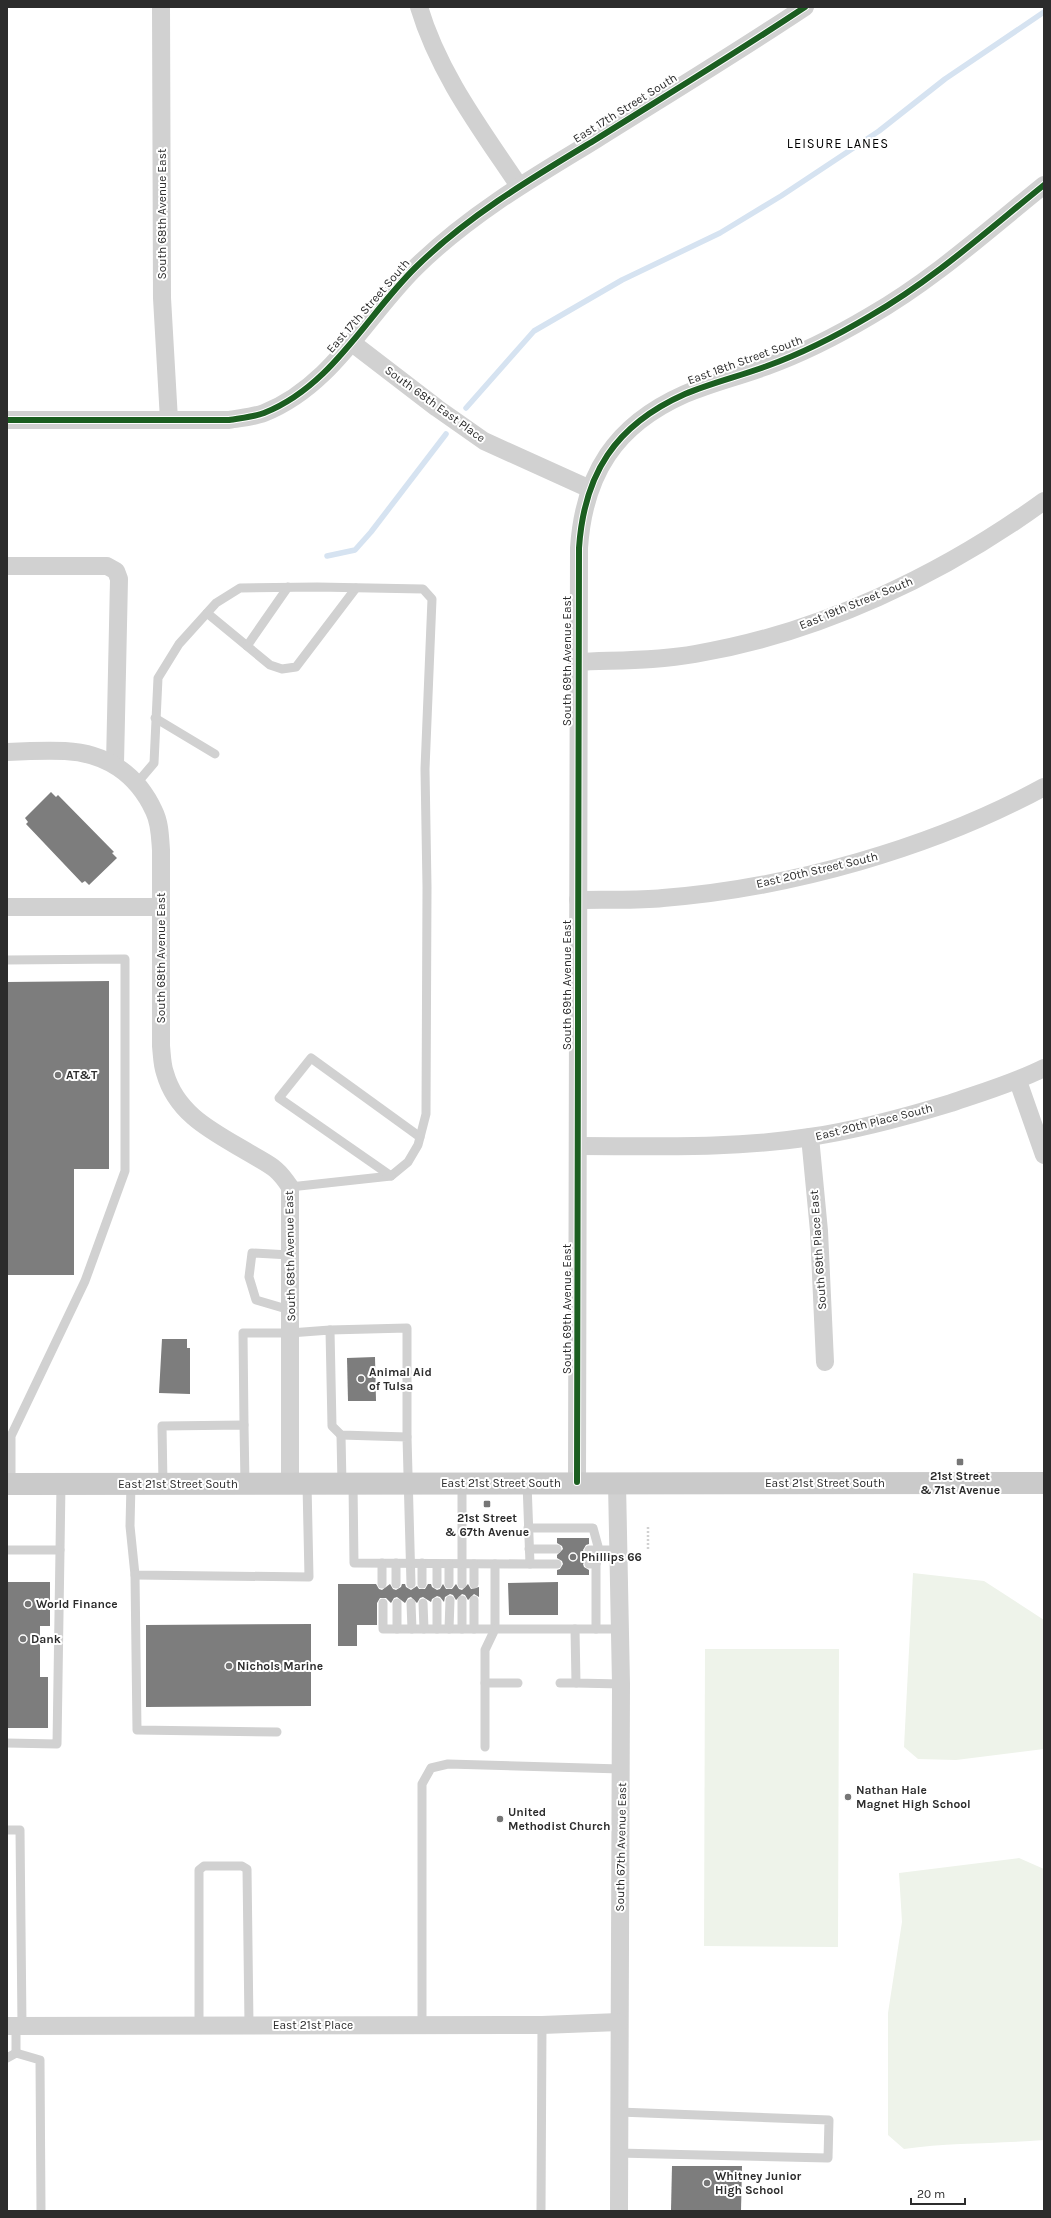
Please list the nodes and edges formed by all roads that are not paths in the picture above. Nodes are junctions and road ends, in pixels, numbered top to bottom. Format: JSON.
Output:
{"nodes":[{"id":1,"x":161,"y":7,"type":"edge"},
{"id":2,"x":420,"y":7,"type":"edge"},
{"id":3,"x":805,"y":7,"type":"edge"},
{"id":4,"x":1044,"y":185,"type":"edge"},
{"id":5,"x":519,"y":186,"type":"junction"},
{"id":6,"x":351,"y":342,"type":"junction"},
{"id":7,"x":7,"y":420,"type":"edge"},
{"id":8,"x":170,"y":420,"type":"junction"},
{"id":9,"x":590,"y":489,"type":"junction"},
{"id":10,"x":1044,"y":501,"type":"edge"},
{"id":11,"x":7,"y":566,"type":"edge"},
{"id":12,"x":288,"y":587,"type":"junction"},
{"id":13,"x":356,"y":588,"type":"junction"},
{"id":14,"x":207,"y":613,"type":"junction"},
{"id":15,"x":246,"y":646,"type":"junction"},
{"id":16,"x":577,"y":662,"type":"junction"},
{"id":17,"x":155,"y":718,"type":"junction"},
{"id":18,"x":7,"y":752,"type":"edge"},
{"id":19,"x":215,"y":754,"type":"dead end"},
{"id":20,"x":115,"y":764,"type":"junction"},
{"id":21,"x":137,"y":783,"type":"junction"},
{"id":22,"x":1044,"y":786,"type":"edge"},
{"id":23,"x":578,"y":900,"type":"junction"},
{"id":24,"x":7,"y":907,"type":"edge"},
{"id":25,"x":161,"y":907,"type":"junction"},
{"id":26,"x":7,"y":960,"type":"edge"},
{"id":27,"x":1044,"y":1068,"type":"edge"},
{"id":28,"x":1018,"y":1081,"type":"junction"},
{"id":29,"x":420,"y":1137,"type":"junction"},
{"id":30,"x":810,"y":1138,"type":"junction"},
{"id":31,"x":578,"y":1146,"type":"junction"},
{"id":32,"x":1044,"y":1155,"type":"edge"},
{"id":33,"x":391,"y":1176,"type":"junction"},
{"id":34,"x":290,"y":1187,"type":"junction"},
{"id":35,"x":290,"y":1255,"type":"junction"},
{"id":36,"x":290,"y":1310,"type":"junction"},
{"id":37,"x":330,"y":1330,"type":"junction"},
{"id":38,"x":290,"y":1333,"type":"junction"},
{"id":39,"x":825,"y":1362,"type":"dead end"},
{"id":40,"x":244,"y":1425,"type":"junction"},
{"id":41,"x":341,"y":1435,"type":"junction"},
{"id":42,"x":407,"y":1437,"type":"junction"},
{"id":43,"x":577,"y":1482,"type":"junction"},
{"id":44,"x":410,"y":1483,"type":"junction"},
{"id":45,"x":462,"y":1483,"type":"junction"},
{"id":46,"x":527,"y":1483,"type":"junction"},
{"id":47,"x":617,"y":1483,"type":"junction"},
{"id":48,"x":1044,"y":1483,"type":"edge"},
{"id":49,"x":9,"y":1484,"type":"edge"},
{"id":50,"x":61,"y":1484,"type":"junction"},
{"id":51,"x":131,"y":1484,"type":"junction"},
{"id":52,"x":163,"y":1484,"type":"junction"},
{"id":53,"x":245,"y":1484,"type":"junction"},
{"id":54,"x":299,"y":1484,"type":"junction"},
{"id":55,"x":347,"y":1484,"type":"junction"},
{"id":56,"x":528,"y":1528,"type":"junction"},
{"id":57,"x":529,"y":1549,"type":"junction"},
{"id":58,"x":557,"y":1549,"type":"dead end"},
{"id":59,"x":7,"y":1550,"type":"edge"},
{"id":60,"x":60,"y":1550,"type":"junction"},
{"id":61,"x":589,"y":1550,"type":"dead end"},
{"id":62,"x":599,"y":1550,"type":"junction"},
{"id":63,"x":619,"y":1550,"type":"junction"},
{"id":64,"x":382,"y":1563,"type":"junction"},
{"id":65,"x":396,"y":1563,"type":"junction"},
{"id":66,"x":410,"y":1563,"type":"junction"},
{"id":67,"x":422,"y":1563,"type":"junction"},
{"id":68,"x":436,"y":1564,"type":"junction"},
{"id":69,"x":449,"y":1564,"type":"junction"},
{"id":70,"x":461,"y":1564,"type":"junction"},
{"id":71,"x":474,"y":1564,"type":"junction"},
{"id":72,"x":495,"y":1564,"type":"junction"},
{"id":73,"x":530,"y":1564,"type":"junction"},
{"id":74,"x":557,"y":1564,"type":"dead end"},
{"id":75,"x":135,"y":1575,"type":"junction"},
{"id":76,"x":382,"y":1584,"type":"dead end"},
{"id":77,"x":396,"y":1584,"type":"dead end"},
{"id":78,"x":411,"y":1584,"type":"dead end"},
{"id":79,"x":422,"y":1584,"type":"dead end"},
{"id":80,"x":437,"y":1584,"type":"dead end"},
{"id":81,"x":449,"y":1584,"type":"dead end"},
{"id":82,"x":462,"y":1584,"type":"dead end"},
{"id":83,"x":474,"y":1584,"type":"dead end"},
{"id":84,"x":450,"y":1600,"type":"dead end"},
{"id":85,"x":462,"y":1600,"type":"dead end"},
{"id":86,"x":474,"y":1600,"type":"dead end"},
{"id":87,"x":383,"y":1602,"type":"dead end"},
{"id":88,"x":396,"y":1602,"type":"dead end"},
{"id":89,"x":411,"y":1602,"type":"dead end"},
{"id":90,"x":423,"y":1602,"type":"dead end"},
{"id":91,"x":437,"y":1602,"type":"dead end"},
{"id":92,"x":397,"y":1629,"type":"junction"},
{"id":93,"x":412,"y":1629,"type":"junction"},
{"id":94,"x":424,"y":1629,"type":"junction"},
{"id":95,"x":438,"y":1629,"type":"junction"},
{"id":96,"x":449,"y":1629,"type":"junction"},
{"id":97,"x":462,"y":1629,"type":"junction"},
{"id":98,"x":474,"y":1629,"type":"junction"},
{"id":99,"x":495,"y":1629,"type":"junction"},
{"id":100,"x":575,"y":1629,"type":"junction"},
{"id":101,"x":596,"y":1629,"type":"junction"},
{"id":102,"x":620,"y":1629,"type":"junction"},
{"id":103,"x":485,"y":1683,"type":"junction"},
{"id":104,"x":518,"y":1683,"type":"dead end"},
{"id":105,"x":560,"y":1683,"type":"dead end"},
{"id":106,"x":576,"y":1683,"type":"junction"},
{"id":107,"x":621,"y":1684,"type":"junction"},
{"id":108,"x":277,"y":1732,"type":"dead end"},
{"id":109,"x":7,"y":1743,"type":"edge"},
{"id":110,"x":485,"y":1747,"type":"dead end"},
{"id":111,"x":621,"y":1769,"type":"junction"},
{"id":112,"x":7,"y":1830,"type":"edge"},
{"id":113,"x":619,"y":2022,"type":"junction"},
{"id":114,"x":199,"y":2025,"type":"junction"},
{"id":115,"x":249,"y":2025,"type":"junction"},
{"id":116,"x":422,"y":2025,"type":"junction"},
{"id":117,"x":542,"y":2025,"type":"junction"},
{"id":118,"x":15,"y":2026,"type":"edge"},
{"id":119,"x":16,"y":2053,"type":"junction"},
{"id":120,"x":7,"y":2058,"type":"edge"},
{"id":121,"x":619,"y":2112,"type":"junction"},
{"id":122,"x":618,"y":2153,"type":"junction"},
{"id":123,"x":41,"y":2211,"type":"edge"},
{"id":124,"x":541,"y":2211,"type":"edge"},
{"id":125,"x":620,"y":2211,"type":"edge"}],
"edges":[{"from":1,"to":8,"type":"street","name":"South 68th Avenue East"},
{"from":2,"to":5,"type":"street"},
{"from":3,"to":5,"type":"street","name":"East 17th Street South"},
{"from":4,"to":9,"type":"street","name":"East 18th Street South"},
{"from":5,"to":6,"type":"street","name":"East 17th Street South"},
{"from":6,"to":8,"type":"street","name":"East 17th Street South"},
{"from":6,"to":9,"type":"street","name":"South 68th East Place"},
{"from":7,"to":8,"type":"street","name":"East 17th Street South"},
{"from":9,"to":16,"type":"street","name":"South 69th Avenue East"},
{"from":10,"to":16,"type":"street","name":"East 19th Street South"},
{"from":11,"to":20,"type":"street"},
{"from":12,"to":13,"type":"lane"},
{"from":12,"to":14,"type":"lane"},
{"from":12,"to":15,"type":"lane"},
{"from":13,"to":15,"type":"lane"},
{"from":13,"to":29,"type":"lane"},
{"from":14,"to":15,"type":"lane"},
{"from":14,"to":17,"type":"lane"},
{"from":16,"to":23,"type":"street","name":"South 69th Avenue East"},
{"from":17,"to":19,"type":"lane"},
{"from":17,"to":21,"type":"lane"},
{"from":18,"to":20,"type":"street"},
{"from":20,"to":21,"type":"street"},
{"from":21,"to":25,"type":"street","name":"South 68th Avenue East"},
{"from":22,"to":23,"type":"street","name":"East 20th Street South"},
{"from":23,"to":31,"type":"street","name":"South 69th Avenue East"},
{"from":24,"to":25,"type":"street"},
{"from":25,"to":34,"type":"street","name":"South 68th Avenue East"},
{"from":26,"to":49,"type":"lane"},
{"from":27,"to":28,"type":"street","name":"East 20th Place South"},
{"from":28,"to":30,"type":"street","name":"East 20th Place South"},
{"from":28,"to":32,"type":"street"},
{"from":29,"to":33,"type":"lane"},
{"from":29,"to":33,"type":"lane"},
{"from":30,"to":31,"type":"street","name":"East 20th Place South"},
{"from":30,"to":39,"type":"street","name":"South 69th Place East"},
{"from":31,"to":43,"type":"street","name":"South 69th Avenue East"},
{"from":33,"to":34,"type":"lane"},
{"from":34,"to":35,"type":"street","name":"South 68th Avenue East"},
{"from":35,"to":36,"type":"street","name":"South 68th Avenue East"},
{"from":35,"to":36,"type":"lane"},
{"from":36,"to":38,"type":"street","name":"South 68th Avenue East"},
{"from":37,"to":38,"type":"lane"},
{"from":37,"to":41,"type":"lane"},
{"from":37,"to":42,"type":"lane"},
{"from":38,"to":40,"type":"lane"},
{"from":38,"to":54,"type":"street","name":"South 68th Avenue East"},
{"from":40,"to":52,"type":"lane"},
{"from":40,"to":53,"type":"lane"},
{"from":41,"to":42,"type":"lane"},
{"from":41,"to":55,"type":"lane"},
{"from":42,"to":44,"type":"lane"},
{"from":43,"to":46,"type":"main road","name":"East 21st Street South"},
{"from":43,"to":47,"type":"main road","name":"East 21st Street South"},
{"from":44,"to":45,"type":"main road","name":"East 21st Street South"},
{"from":44,"to":55,"type":"main road","name":"East 21st Street South"},
{"from":44,"to":66,"type":"lane"},
{"from":45,"to":46,"type":"main road","name":"East 21st Street South"},
{"from":45,"to":70,"type":"lane"},
{"from":46,"to":56,"type":"lane"},
{"from":47,"to":48,"type":"main road","name":"East 21st Street South"},
{"from":47,"to":63,"type":"street","name":"South 67th Avenue East"},
{"from":49,"to":50,"type":"main road","name":"East 21st Street South"},
{"from":50,"to":51,"type":"main road","name":"East 21st Street South"},
{"from":50,"to":60,"type":"lane"},
{"from":51,"to":52,"type":"main road","name":"East 21st Street South"},
{"from":51,"to":75,"type":"lane"},
{"from":52,"to":53,"type":"main road","name":"East 21st Street South"},
{"from":53,"to":54,"type":"main road","name":"East 21st Street South"},
{"from":54,"to":55,"type":"main road","name":"East 21st Street South"},
{"from":54,"to":75,"type":"lane"},
{"from":55,"to":64,"type":"lane"},
{"from":56,"to":57,"type":"lane"},
{"from":56,"to":62,"type":"lane"},
{"from":57,"to":58,"type":"lane"},
{"from":57,"to":73,"type":"lane"},
{"from":59,"to":60,"type":"lane"},
{"from":60,"to":109,"type":"lane"},
{"from":61,"to":62,"type":"lane"},
{"from":62,"to":63,"type":"lane"},
{"from":62,"to":101,"type":"lane"},
{"from":63,"to":102,"type":"street","name":"South 67th Avenue East"},
{"from":64,"to":65,"type":"lane"},
{"from":64,"to":76,"type":"lane"},
{"from":65,"to":66,"type":"lane"},
{"from":65,"to":77,"type":"lane"},
{"from":66,"to":67,"type":"lane"},
{"from":66,"to":78,"type":"lane"},
{"from":67,"to":68,"type":"lane"},
{"from":67,"to":79,"type":"lane"},
{"from":68,"to":69,"type":"lane"},
{"from":68,"to":80,"type":"lane"},
{"from":69,"to":70,"type":"lane"},
{"from":69,"to":81,"type":"lane"},
{"from":70,"to":71,"type":"lane"},
{"from":70,"to":82,"type":"lane"},
{"from":71,"to":72,"type":"lane"},
{"from":71,"to":83,"type":"lane"},
{"from":72,"to":73,"type":"lane"},
{"from":72,"to":99,"type":"lane"},
{"from":73,"to":74,"type":"lane"},
{"from":75,"to":108,"type":"lane"},
{"from":84,"to":96,"type":"lane"},
{"from":85,"to":97,"type":"lane"},
{"from":86,"to":98,"type":"lane"},
{"from":87,"to":92,"type":"lane"},
{"from":88,"to":92,"type":"lane"},
{"from":89,"to":93,"type":"lane"},
{"from":90,"to":94,"type":"lane"},
{"from":91,"to":95,"type":"lane"},
{"from":92,"to":93,"type":"lane"},
{"from":93,"to":94,"type":"lane"},
{"from":94,"to":95,"type":"lane"},
{"from":95,"to":96,"type":"lane"},
{"from":96,"to":97,"type":"lane"},
{"from":97,"to":98,"type":"lane"},
{"from":98,"to":99,"type":"lane"},
{"from":99,"to":100,"type":"lane"},
{"from":99,"to":103,"type":"lane"},
{"from":100,"to":101,"type":"lane"},
{"from":100,"to":106,"type":"lane"},
{"from":101,"to":102,"type":"lane"},
{"from":102,"to":107,"type":"street","name":"South 67th Avenue East"},
{"from":103,"to":104,"type":"lane"},
{"from":103,"to":110,"type":"lane"},
{"from":105,"to":106,"type":"lane"},
{"from":106,"to":107,"type":"lane"},
{"from":107,"to":111,"type":"street","name":"South 67th Avenue East"},
{"from":111,"to":113,"type":"street","name":"South 67th Avenue East"},
{"from":111,"to":116,"type":"lane"},
{"from":112,"to":118,"type":"lane"},
{"from":113,"to":117,"type":"street","name":"East 21st Place"},
{"from":113,"to":121,"type":"street","name":"South 67th Avenue East"},
{"from":114,"to":115,"type":"street","name":"East 21st Place"},
{"from":114,"to":115,"type":"lane"},
{"from":114,"to":118,"type":"street","name":"East 21st Place"},
{"from":115,"to":116,"type":"street","name":"East 21st Place"},
{"from":116,"to":117,"type":"street","name":"East 21st Place"},
{"from":117,"to":124,"type":"lane"},
{"from":118,"to":119,"type":"lane"},
{"from":119,"to":120,"type":"lane"},
{"from":119,"to":123,"type":"lane"},
{"from":121,"to":122,"type":"street","name":"South 67th Avenue East"},
{"from":121,"to":122,"type":"lane"},
{"from":122,"to":125,"type":"street","name":"South 67th Avenue East"}]}
